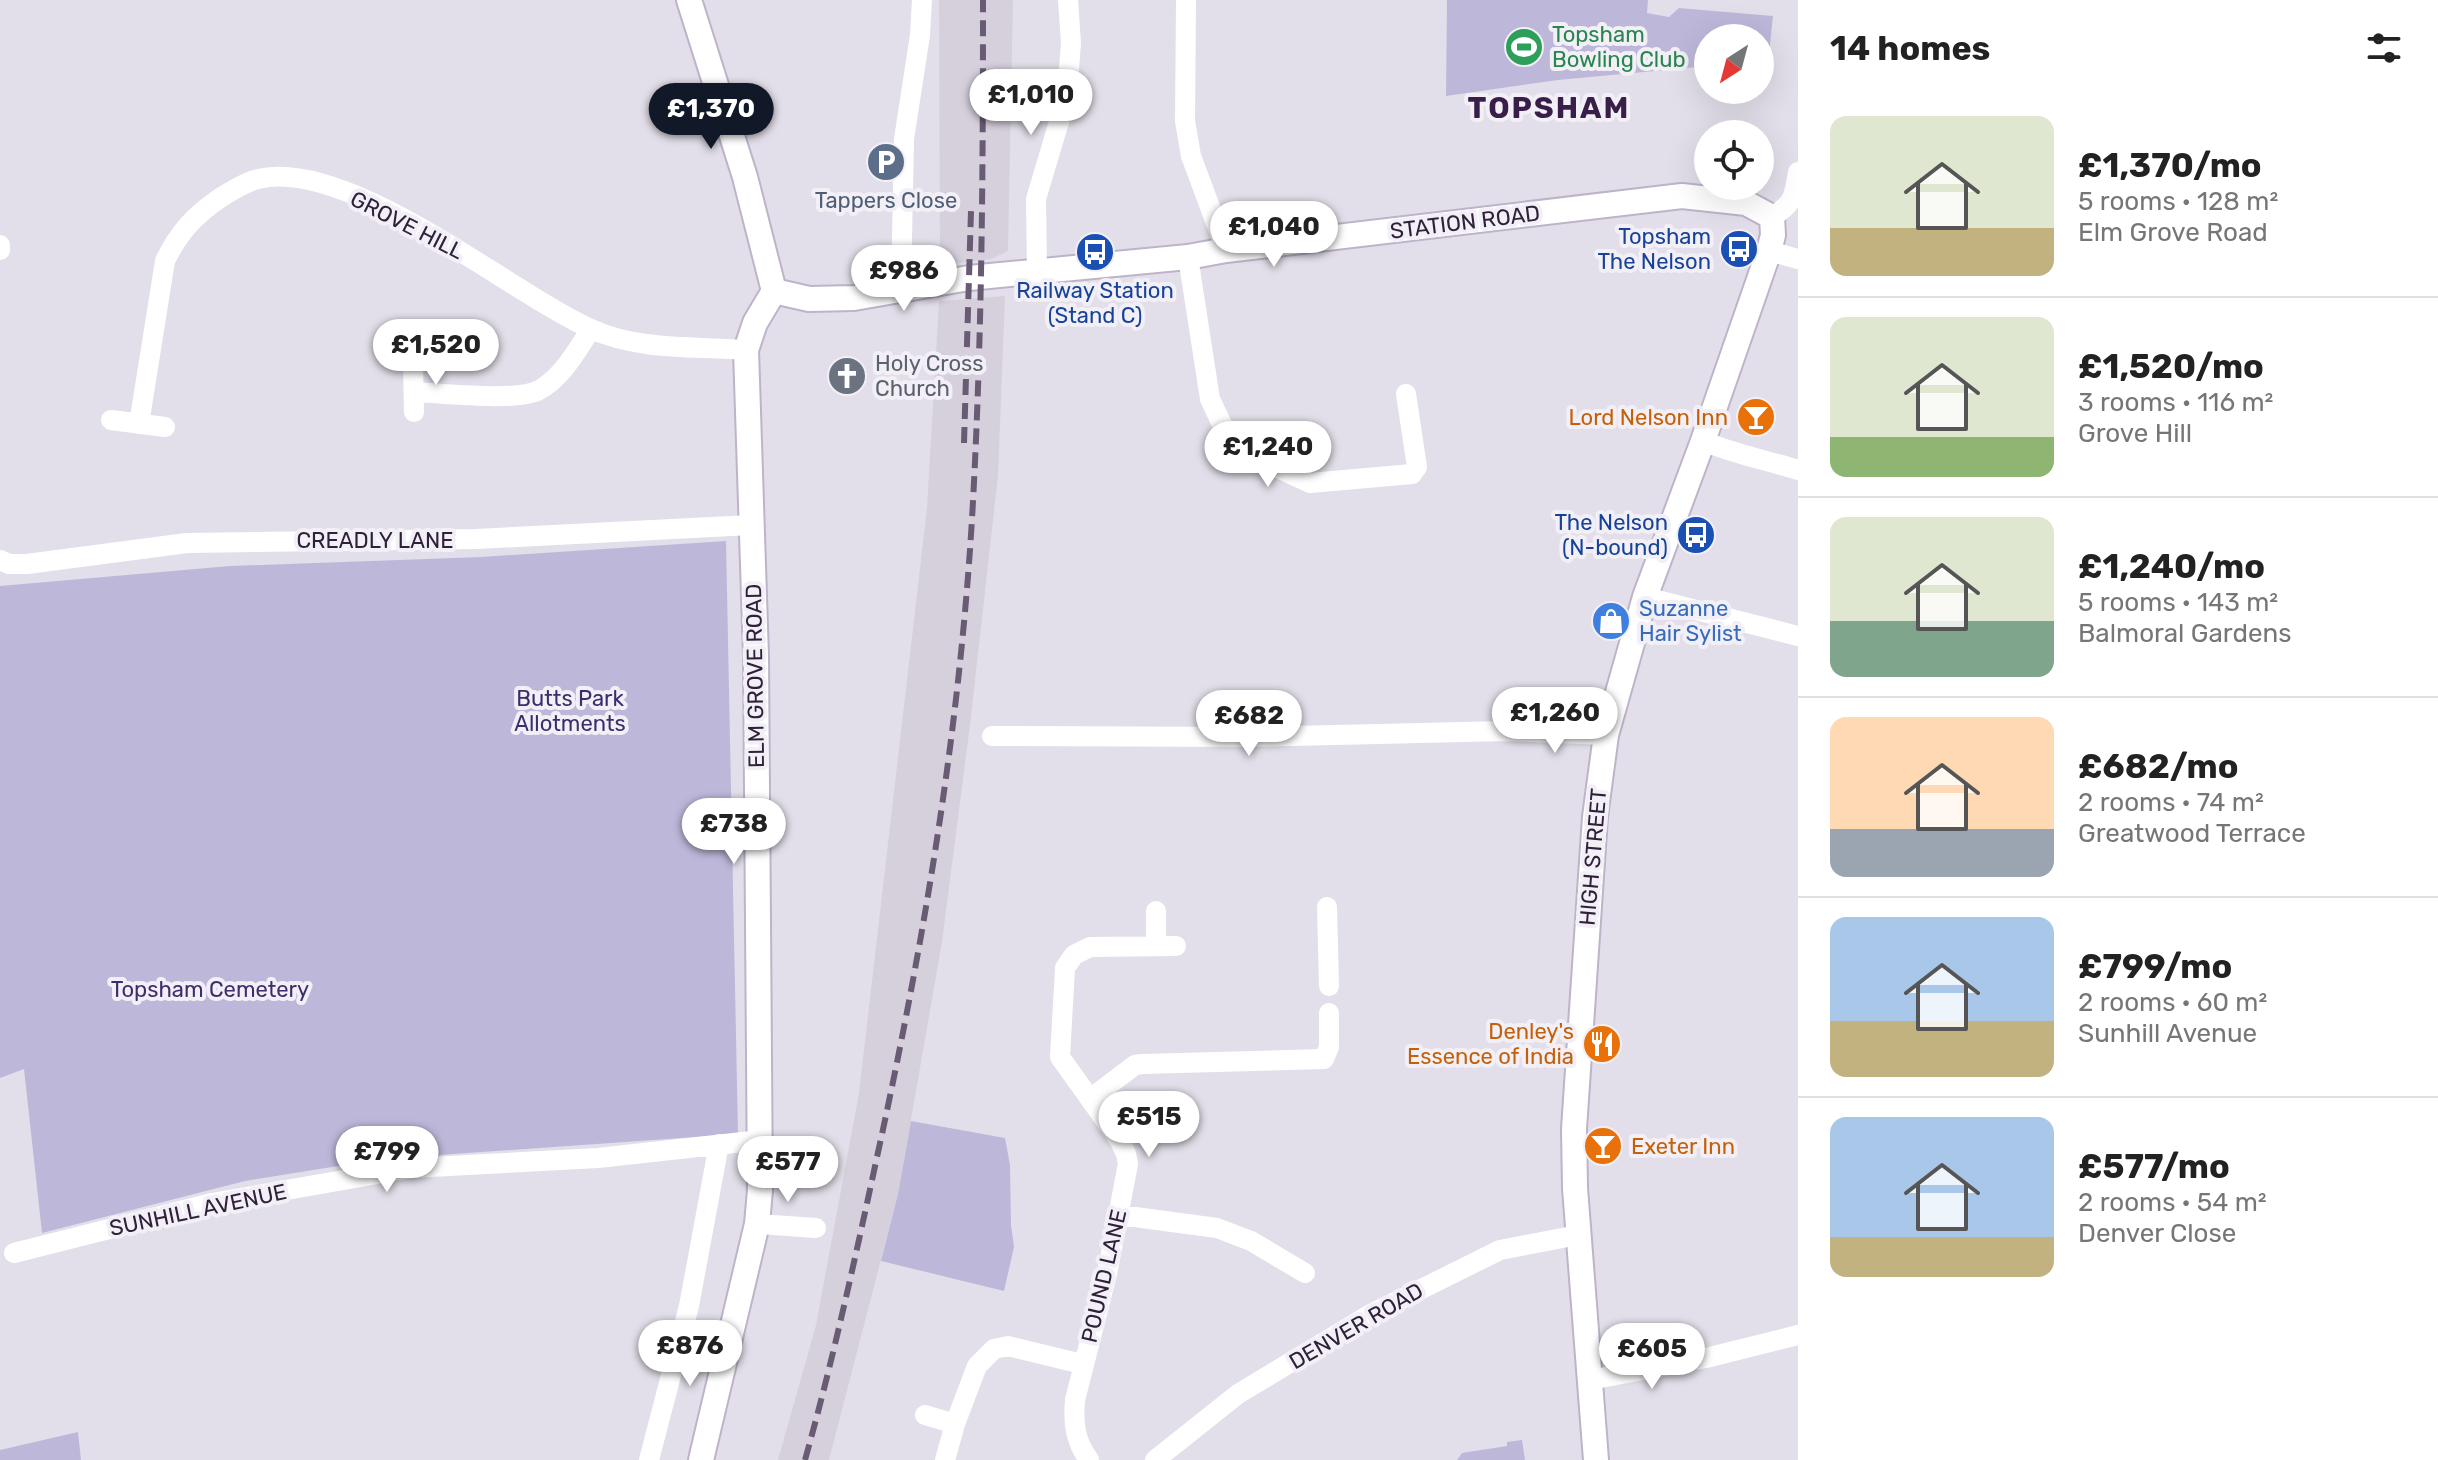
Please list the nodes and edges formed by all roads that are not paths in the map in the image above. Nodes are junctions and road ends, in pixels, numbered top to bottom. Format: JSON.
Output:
{"nodes":[{"id":1,"x":689,"y":0,"type":"edge"},
{"id":2,"x":922,"y":0,"type":"edge"},
{"id":3,"x":1068,"y":0,"type":"edge"},
{"id":4,"x":1186,"y":0,"type":"edge"},
{"id":5,"x":1798,"y":172,"type":"edge"},
{"id":6,"x":1772,"y":217,"type":"junction"},
{"id":7,"x":1226,"y":250,"type":"junction"},
{"id":8,"x":1769,"y":251,"type":"junction"},
{"id":9,"x":1188,"y":257,"type":"junction"},
{"id":10,"x":1798,"y":259,"type":"edge"},
{"id":11,"x":1037,"y":271,"type":"junction"},
{"id":12,"x":901,"y":289,"type":"junction"},
{"id":13,"x":774,"y":291,"type":"junction"},
{"id":14,"x":591,"y":329,"type":"junction"},
{"id":15,"x":746,"y":350,"type":"junction"},
{"id":16,"x":413,"y":363,"type":"dead end"},
{"id":17,"x":1406,"y":394,"type":"dead end"},
{"id":18,"x":111,"y":420,"type":"dead end"},
{"id":19,"x":139,"y":424,"type":"junction"},
{"id":20,"x":165,"y":427,"type":"dead end"},
{"id":21,"x":1703,"y":441,"type":"junction"},
{"id":22,"x":1798,"y":470,"type":"edge"},
{"id":23,"x":751,"y":525,"type":"junction"},
{"id":24,"x":0,"y":560,"type":"edge"},
{"id":25,"x":1645,"y":597,"type":"junction"},
{"id":26,"x":1798,"y":636,"type":"edge"},
{"id":27,"x":1606,"y":735,"type":"junction"},
{"id":28,"x":992,"y":736,"type":"dead end"},
{"id":29,"x":1327,"y":907,"type":"dead end"},
{"id":30,"x":1156,"y":911,"type":"dead end"},
{"id":31,"x":1329,"y":986,"type":"dead end"},
{"id":32,"x":1329,"y":1013,"type":"dead end"},
{"id":33,"x":1090,"y":1099,"type":"junction"},
{"id":34,"x":761,"y":1140,"type":"junction"},
{"id":35,"x":719,"y":1144,"type":"junction"},
{"id":36,"x":1120,"y":1215,"type":"junction"},
{"id":37,"x":757,"y":1224,"type":"junction"},
{"id":38,"x":816,"y":1228,"type":"dead end"},
{"id":39,"x":1578,"y":1235,"type":"junction"},
{"id":40,"x":14,"y":1253,"type":"dead end"},
{"id":41,"x":1305,"y":1273,"type":"dead end"},
{"id":42,"x":1798,"y":1335,"type":"edge"},
{"id":43,"x":1082,"y":1364,"type":"junction"},
{"id":44,"x":1590,"y":1380,"type":"junction"},
{"id":45,"x":925,"y":1415,"type":"dead end"},
{"id":46,"x":955,"y":1424,"type":"junction"},
{"id":47,"x":649,"y":1460,"type":"edge"},
{"id":48,"x":701,"y":1460,"type":"edge"},
{"id":49,"x":945,"y":1460,"type":"edge"},
{"id":50,"x":1089,"y":1460,"type":"edge"},
{"id":51,"x":1155,"y":1460,"type":"edge"},
{"id":52,"x":1596,"y":1460,"type":"edge"}],
"edges":[{"from":1,"to":13,"type":"street"},
{"from":2,"to":12,"type":"street"},
{"from":3,"to":11,"type":"street"},
{"from":4,"to":7,"type":"street"},
{"from":5,"to":6,"type":"street"},
{"from":6,"to":7,"type":"street","name":"STATION ROAD"},
{"from":6,"to":8,"type":"street","name":"HIGH STREET"},
{"from":7,"to":9,"type":"street","name":"STATION ROAD"},
{"from":8,"to":10,"type":"street"},
{"from":8,"to":21,"type":"street","name":"HIGH STREET"},
{"from":9,"to":11,"type":"street","name":"STATION ROAD"},
{"from":9,"to":17,"type":"street"},
{"from":11,"to":12,"type":"street","name":"STATION ROAD"},
{"from":12,"to":13,"type":"street","name":"STATION ROAD"},
{"from":13,"to":15,"type":"street","name":"ELM GROVE ROAD"},
{"from":14,"to":15,"type":"street","name":"GROVE HILL"},
{"from":14,"to":16,"type":"street"},
{"from":14,"to":19,"type":"street","name":"GROVE HILL"},
{"from":15,"to":23,"type":"street","name":"ELM GROVE ROAD"},
{"from":18,"to":19,"type":"street"},
{"from":19,"to":20,"type":"street"},
{"from":21,"to":22,"type":"street"},
{"from":21,"to":25,"type":"street","name":"HIGH STREET"},
{"from":23,"to":24,"type":"street","name":"CREADLY LANE"},
{"from":23,"to":34,"type":"street","name":"ELM GROVE ROAD"},
{"from":25,"to":26,"type":"street"},
{"from":25,"to":27,"type":"street","name":"HIGH STREET"},
{"from":27,"to":28,"type":"street"},
{"from":27,"to":39,"type":"street","name":"HIGH STREET"},
{"from":29,"to":31,"type":"street"},
{"from":30,"to":33,"type":"street","name":"POUND LANE"},
{"from":32,"to":33,"type":"street"},
{"from":33,"to":36,"type":"street","name":"POUND LANE"},
{"from":34,"to":35,"type":"street","name":"SUNHILL AVENUE"},
{"from":34,"to":37,"type":"street","name":"ELM GROVE ROAD"},
{"from":35,"to":40,"type":"street","name":"SUNHILL AVENUE"},
{"from":35,"to":47,"type":"street"},
{"from":36,"to":41,"type":"street"},
{"from":36,"to":43,"type":"street","name":"POUND LANE"},
{"from":37,"to":38,"type":"street"},
{"from":37,"to":48,"type":"street","name":"ELM GROVE ROAD"},
{"from":39,"to":44,"type":"street","name":"HIGH STREET"},
{"from":39,"to":51,"type":"street","name":"DENVER ROAD"},
{"from":42,"to":44,"type":"street"},
{"from":43,"to":46,"type":"street"},
{"from":43,"to":50,"type":"street","name":"POUND LANE"},
{"from":44,"to":52,"type":"street","name":"HIGH STREET"},
{"from":45,"to":46,"type":"street"},
{"from":46,"to":49,"type":"street"}]}
